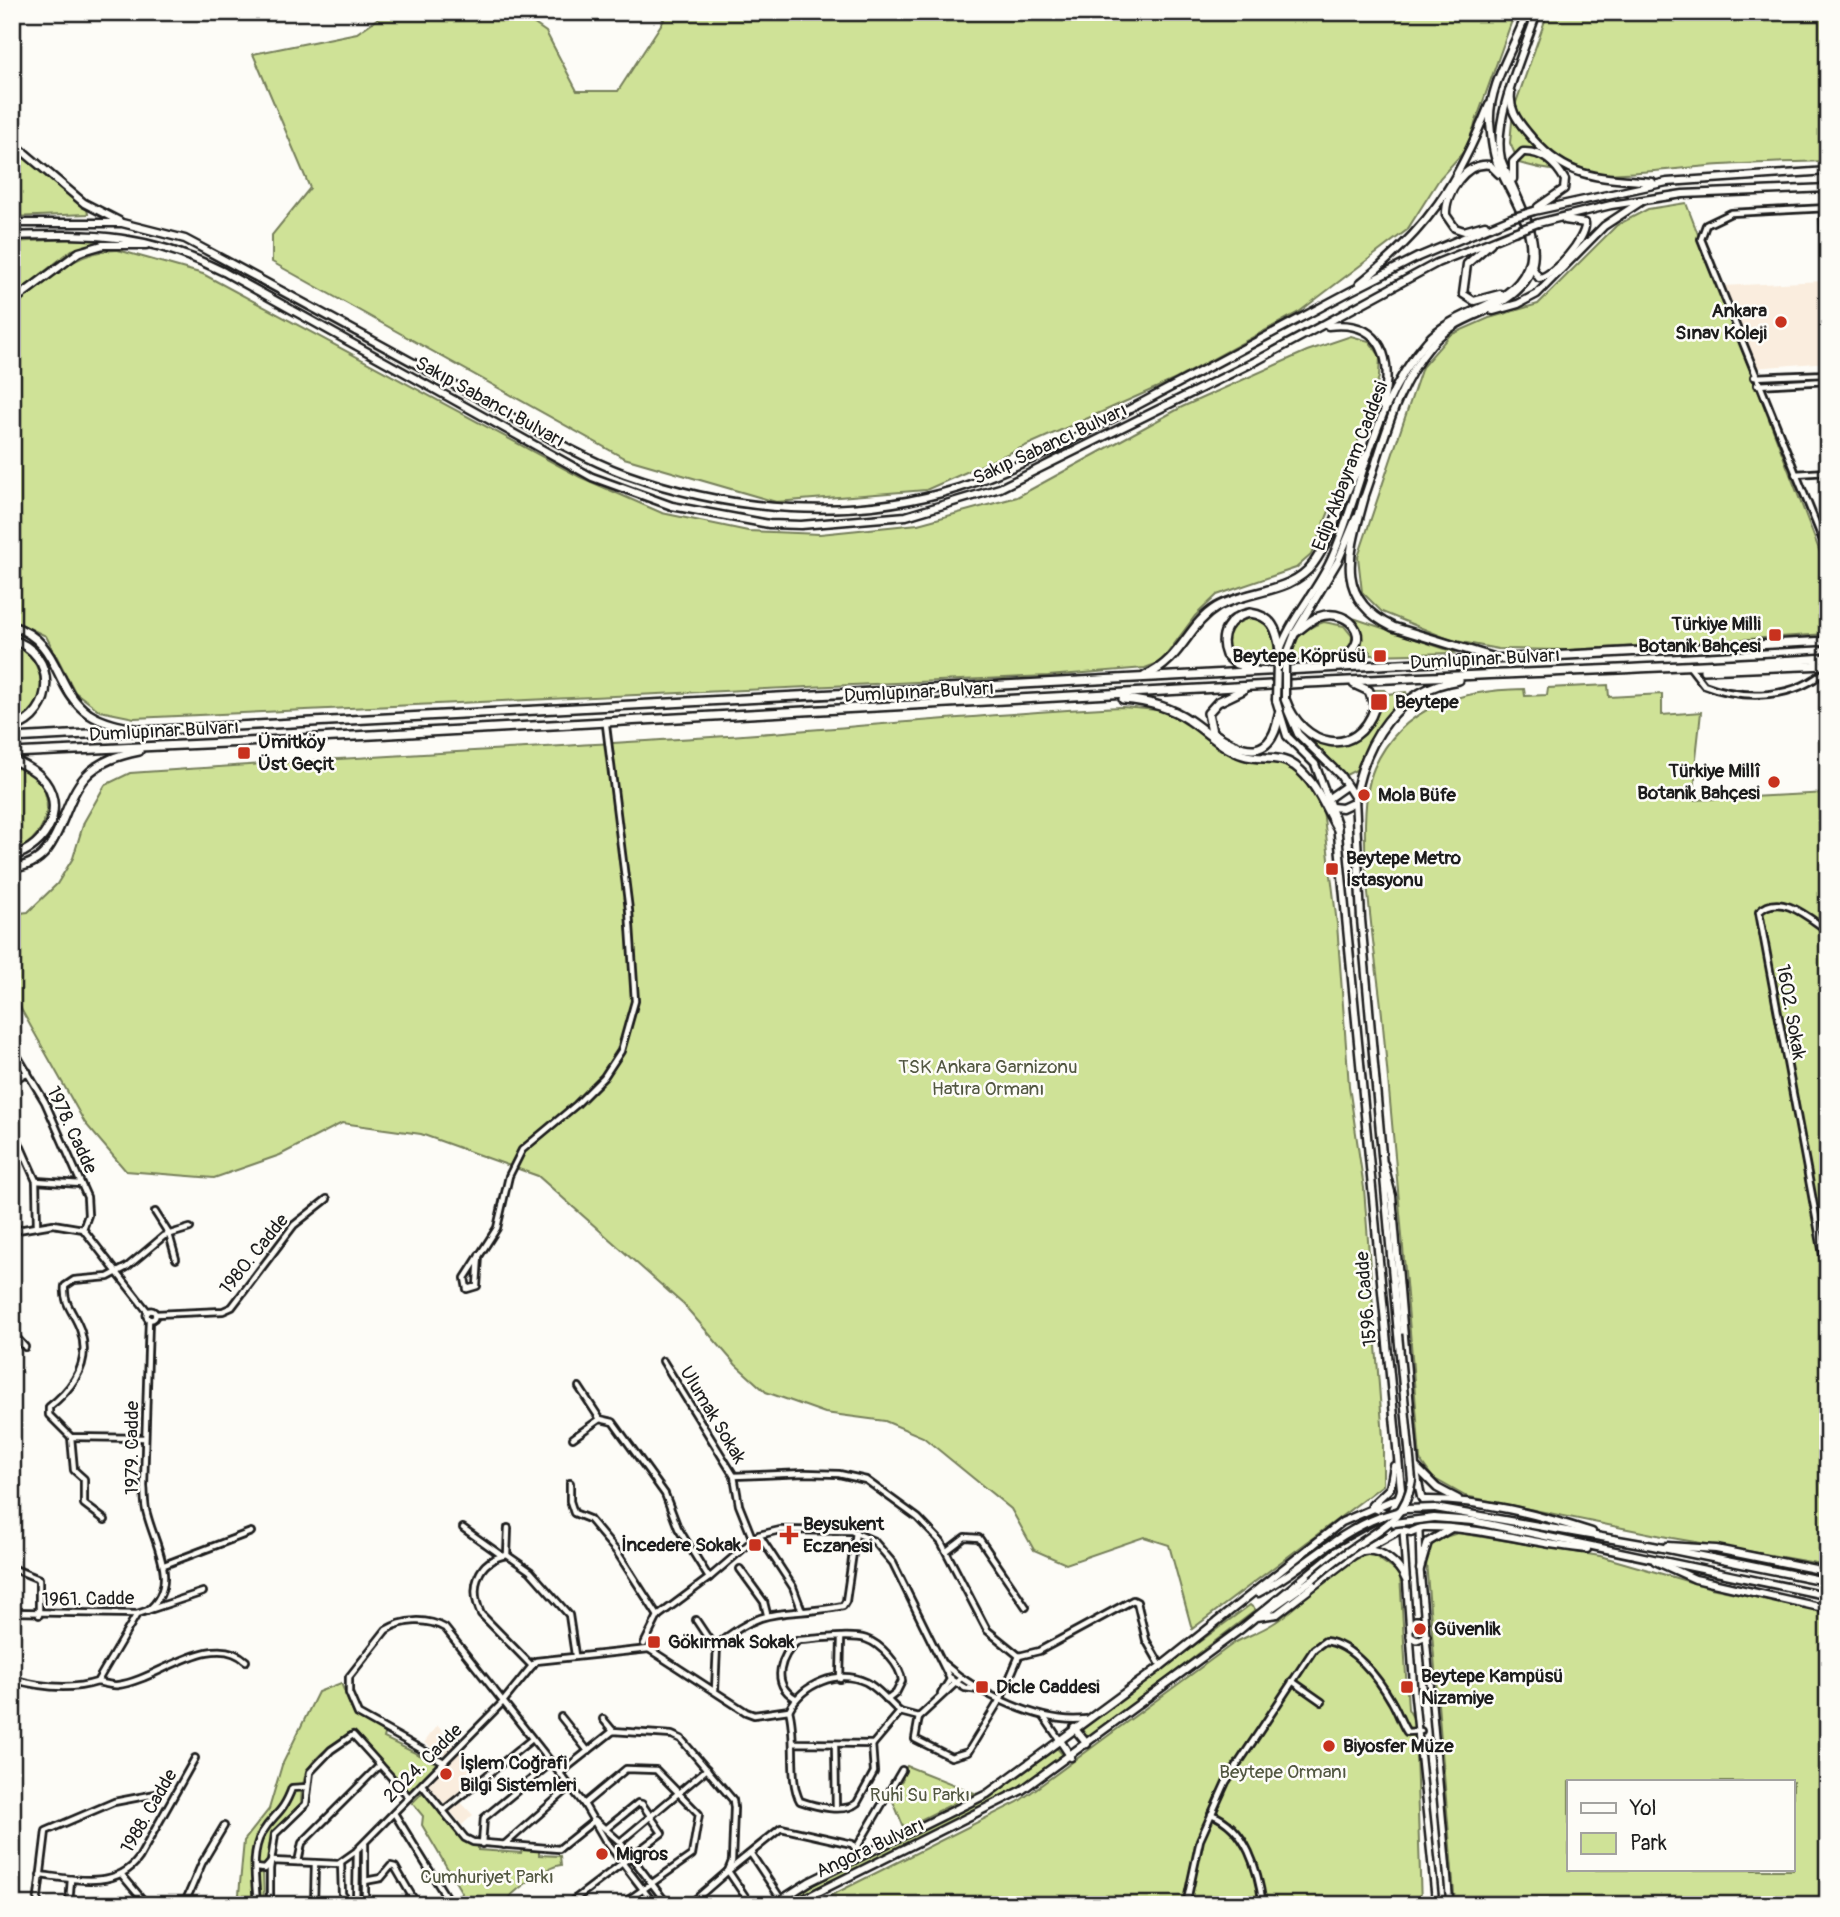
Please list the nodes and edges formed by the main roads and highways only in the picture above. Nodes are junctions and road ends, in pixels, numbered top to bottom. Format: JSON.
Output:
{"nodes":[{"id":1,"x":1527,"y":12,"type":"edge"},
{"id":2,"x":1538,"y":12,"type":"edge"},
{"id":3,"x":1513,"y":83,"type":"junction"},
{"id":4,"x":1491,"y":100,"type":"junction"},
{"id":5,"x":12,"y":142,"type":"edge"},
{"id":6,"x":1828,"y":171,"type":"edge"},
{"id":7,"x":1661,"y":183,"type":"junction"},
{"id":8,"x":1828,"y":188,"type":"edge"},
{"id":9,"x":1648,"y":198,"type":"junction"},
{"id":10,"x":1520,"y":207,"type":"junction"},
{"id":11,"x":1534,"y":211,"type":"junction"},
{"id":12,"x":1508,"y":220,"type":"junction"},
{"id":13,"x":1542,"y":222,"type":"junction"},
{"id":14,"x":12,"y":223,"type":"edge"},
{"id":15,"x":130,"y":225,"type":"junction"},
{"id":16,"x":12,"y":236,"type":"edge"},
{"id":17,"x":1499,"y":237,"type":"junction"},
{"id":18,"x":158,"y":245,"type":"junction"},
{"id":19,"x":1533,"y":269,"type":"junction"},
{"id":20,"x":1515,"y":287,"type":"junction"},
{"id":21,"x":1351,"y":291,"type":"junction"},
{"id":22,"x":12,"y":303,"type":"edge"},
{"id":23,"x":1474,"y":316,"type":"junction"},
{"id":24,"x":1319,"y":328,"type":"junction"},
{"id":25,"x":1378,"y":427,"type":"junction"},
{"id":26,"x":1368,"y":454,"type":"junction"},
{"id":27,"x":1364,"y":498,"type":"junction"},
{"id":28,"x":12,"y":626,"type":"edge"},
{"id":29,"x":1295,"y":633,"type":"junction"},
{"id":30,"x":12,"y":640,"type":"edge"},
{"id":31,"x":1828,"y":641,"type":"edge"},
{"id":32,"x":1280,"y":650,"type":"junction"},
{"id":33,"x":1828,"y":657,"type":"edge"},
{"id":34,"x":1281,"y":659,"type":"junction"},
{"id":35,"x":1503,"y":659,"type":"junction"},
{"id":36,"x":1828,"y":666,"type":"edge"},
{"id":37,"x":1690,"y":667,"type":"junction"},
{"id":38,"x":1317,"y":670,"type":"junction"},
{"id":39,"x":1266,"y":672,"type":"junction"},
{"id":40,"x":1476,"y":675,"type":"junction"},
{"id":41,"x":1139,"y":678,"type":"junction"},
{"id":42,"x":1351,"y":682,"type":"junction"},
{"id":43,"x":1251,"y":687,"type":"junction"},
{"id":44,"x":1101,"y":696,"type":"junction"},
{"id":45,"x":1285,"y":699,"type":"junction"},
{"id":46,"x":1279,"y":714,"type":"junction"},
{"id":47,"x":12,"y":728,"type":"edge"},
{"id":48,"x":152,"y":732,"type":"junction"},
{"id":49,"x":12,"y":738,"type":"edge"},
{"id":50,"x":155,"y":747,"type":"junction"},
{"id":51,"x":12,"y":754,"type":"edge"},
{"id":52,"x":12,"y":759,"type":"edge"},
{"id":53,"x":1346,"y":786,"type":"junction"},
{"id":54,"x":1329,"y":798,"type":"junction"},
{"id":55,"x":1355,"y":800,"type":"junction"},
{"id":56,"x":1332,"y":807,"type":"junction"},
{"id":57,"x":1337,"y":828,"type":"junction"},
{"id":58,"x":12,"y":856,"type":"edge"},
{"id":59,"x":12,"y":869,"type":"edge"},
{"id":60,"x":1384,"y":1164,"type":"junction"},
{"id":61,"x":1412,"y":1422,"type":"junction"},
{"id":62,"x":1393,"y":1424,"type":"junction"},
{"id":63,"x":1394,"y":1443,"type":"junction"},
{"id":64,"x":1415,"y":1466,"type":"junction"},
{"id":65,"x":1399,"y":1497,"type":"junction"},
{"id":66,"x":1408,"y":1499,"type":"joint"},
{"id":67,"x":1422,"y":1499,"type":"junction"},
{"id":68,"x":1470,"y":1503,"type":"junction"},
{"id":69,"x":1369,"y":1508,"type":"junction"},
{"id":70,"x":1421,"y":1528,"type":"junction"},
{"id":71,"x":1454,"y":1528,"type":"junction"},
{"id":72,"x":1402,"y":1530,"type":"junction"},
{"id":73,"x":1384,"y":1537,"type":"junction"},
{"id":74,"x":1611,"y":1538,"type":"junction"},
{"id":75,"x":1653,"y":1546,"type":"junction"},
{"id":76,"x":1613,"y":1550,"type":"junction"},
{"id":77,"x":1361,"y":1551,"type":"junction"},
{"id":78,"x":1650,"y":1558,"type":"junction"},
{"id":79,"x":1420,"y":1569,"type":"junction"},
{"id":80,"x":1820,"y":1570,"type":"dead end"},
{"id":81,"x":1406,"y":1580,"type":"junction"},
{"id":82,"x":1820,"y":1580,"type":"dead end"},
{"id":83,"x":1819,"y":1594,"type":"tunnel mouth"},
{"id":84,"x":1253,"y":1595,"type":"junction"},
{"id":85,"x":1819,"y":1607,"type":"tunnel mouth"},
{"id":86,"x":1257,"y":1617,"type":"junction"},
{"id":87,"x":1426,"y":1625,"type":"junction"},
{"id":88,"x":1409,"y":1627,"type":"junction"},
{"id":89,"x":1410,"y":1636,"type":"junction"},
{"id":90,"x":1427,"y":1636,"type":"junction"},
{"id":91,"x":1074,"y":1728,"type":"junction"},
{"id":92,"x":1059,"y":1739,"type":"junction"},
{"id":93,"x":1087,"y":1744,"type":"junction"},
{"id":94,"x":1071,"y":1757,"type":"junction"},
{"id":95,"x":773,"y":1905,"type":"edge"},
{"id":96,"x":792,"y":1905,"type":"edge"},
{"id":97,"x":1436,"y":1905,"type":"edge"},
{"id":98,"x":1450,"y":1905,"type":"edge"}],
"edges":[{"from":1,"to":4,"type":"main road"},
{"from":2,"to":3,"type":"main road"},
{"from":3,"to":7,"type":"main road"},
{"from":3,"to":10,"type":"main road"},
{"from":4,"to":10,"type":"main road"},
{"from":4,"to":21,"type":"main road"},
{"from":5,"to":15,"type":"main road"},
{"from":6,"to":7,"type":"main road","name":"Sakıp Sabancı Bulvarı"},
{"from":7,"to":11,"type":"main road","name":"Sakıp Sabancı Bulvarı"},
{"from":8,"to":9,"type":"main road","name":"Sakıp Sabancı Bulvarı"},
{"from":9,"to":13,"type":"main road","name":"Sakıp Sabancı Bulvarı"},
{"from":9,"to":23,"type":"main road"},
{"from":10,"to":11,"type":"main road"},
{"from":10,"to":12,"type":"main road"},
{"from":10,"to":19,"type":"main road"},
{"from":10,"to":20,"type":"main road"},
{"from":11,"to":12,"type":"main road","name":"Sakıp Sabancı Bulvarı","bridge":true},
{"from":12,"to":21,"type":"main road","name":"Sakıp Sabancı Bulvarı"},
{"from":13,"to":17,"type":"main road","name":"Sakıp Sabancı Bulvarı","bridge":true},
{"from":13,"to":19,"type":"main road"},
{"from":14,"to":15,"type":"main road","name":"Sakıp Sabancı Bulvarı"},
{"from":15,"to":21,"type":"main road","name":"Sakıp Sabancı Bulvarı"},
{"from":16,"to":18,"type":"main road","name":"Sakıp Sabancı Bulvarı"},
{"from":17,"to":20,"type":"main road"},
{"from":17,"to":24,"type":"main road","name":"Sakıp Sabancı Bulvarı"},
{"from":18,"to":22,"type":"main road"},
{"from":18,"to":24,"type":"main road","name":"Sakıp Sabancı Bulvarı"},
{"from":19,"to":23,"type":"main road","name":"Edip Akbayram Caddesi"},
{"from":20,"to":25,"type":"main road","name":"Edip Akbayram Caddesi"},
{"from":23,"to":27,"type":"main road","name":"Edip Akbayram Caddesi"},
{"from":24,"to":25,"type":"main road"},
{"from":25,"to":26,"type":"main road","name":"Edip Akbayram Caddesi"},
{"from":26,"to":32,"type":"main road","name":"Edip Akbayram Caddesi"},
{"from":26,"to":41,"type":"highway"},
{"from":27,"to":29,"type":"main road","name":"Edip Akbayram Caddesi"},
{"from":27,"to":35,"type":"highway"},
{"from":28,"to":48,"type":"highway"},
{"from":29,"to":34,"type":"main road","name":"Edip Akbayram Caddesi"},
{"from":29,"to":38,"type":"highway"},
{"from":30,"to":47,"type":"highway"},
{"from":31,"to":35,"type":"highway","name":"Dumlupınar Bulvarı"},
{"from":32,"to":34,"type":"main road","name":"Edip Akbayram Caddesi"},
{"from":32,"to":39,"type":"highway"},
{"from":33,"to":37,"type":"highway","name":"Dumlupınar Bulvarı"},
{"from":34,"to":45,"type":"main road","bridge":true},
{"from":34,"to":46,"type":"main road","name":"1596. Cadde","bridge":true},
{"from":35,"to":38,"type":"highway","name":"Dumlupınar Bulvarı"},
{"from":36,"to":37,"type":"highway"},
{"from":37,"to":40,"type":"highway","name":"Dumlupınar Bulvarı"},
{"from":38,"to":39,"type":"highway","name":"Dumlupınar Bulvarı"},
{"from":39,"to":41,"type":"highway","name":"Dumlupınar Bulvarı"},
{"from":40,"to":42,"type":"highway","name":"Dumlupınar Bulvarı"},
{"from":40,"to":55,"type":"highway"},
{"from":41,"to":48,"type":"highway","name":"Dumlupınar Bulvarı"},
{"from":42,"to":43,"type":"highway","name":"Dumlupınar Bulvarı"},
{"from":42,"to":45,"type":"highway"},
{"from":43,"to":44,"type":"highway","name":"Dumlupınar Bulvarı"},
{"from":43,"to":46,"type":"highway"},
{"from":44,"to":50,"type":"highway","name":"Dumlupınar Bulvarı"},
{"from":44,"to":57,"type":"highway"},
{"from":45,"to":53,"type":"main road"},
{"from":46,"to":54,"type":"main road","name":"1596. Cadde"},
{"from":48,"to":49,"type":"highway","name":"Dumlupınar Bulvarı"},
{"from":50,"to":51,"type":"highway","name":"Dumlupınar Bulvarı"},
{"from":50,"to":59,"type":"highway"},
{"from":52,"to":58,"type":"highway"},
{"from":53,"to":54,"type":"main road"},
{"from":53,"to":55,"type":"main road"},
{"from":54,"to":56,"type":"main road","name":"1596. Cadde"},
{"from":55,"to":56,"type":"main road"},
{"from":55,"to":60,"type":"main road","name":"1596. Cadde"},
{"from":56,"to":57,"type":"main road","name":"1596. Cadde"},
{"from":57,"to":62,"type":"main road","name":"1596. Cadde"},
{"from":60,"to":61,"type":"main road","name":"1596. Cadde"},
{"from":60,"to":66,"type":"main road","name":"1596. Cadde","bridge":true},
{"from":61,"to":62,"type":"main road"},
{"from":61,"to":64,"type":"main road","name":"1596. Cadde"},
{"from":62,"to":63,"type":"main road","name":"1596. Cadde"},
{"from":63,"to":65,"type":"main road","name":"1596. Cadde"},
{"from":63,"to":69,"type":"main road"},
{"from":64,"to":67,"type":"main road","name":"1596. Cadde"},
{"from":64,"to":68,"type":"main road"},
{"from":65,"to":67,"type":"main road"},
{"from":65,"to":69,"type":"main road","name":"Angora Bulvarı"},
{"from":65,"to":72,"type":"main road","name":"1596. Cadde"},
{"from":66,"to":86,"type":"main road","name":"Angora Bulvarı","bridge":true},
{"from":67,"to":68,"type":"main road"},
{"from":67,"to":70,"type":"main road","name":"1596. Cadde"},
{"from":68,"to":74,"type":"main road"},
{"from":69,"to":73,"type":"main road"},
{"from":69,"to":84,"type":"main road","name":"Angora Bulvarı"},
{"from":70,"to":71,"type":"main road"},
{"from":70,"to":72,"type":"main road"},
{"from":70,"to":79,"type":"main road","name":"1596. Cadde"},
{"from":71,"to":76,"type":"main road"},
{"from":71,"to":79,"type":"main road"},
{"from":72,"to":73,"type":"main road","name":"Angora Bulvarı"},
{"from":72,"to":81,"type":"main road","name":"1596. Cadde"},
{"from":73,"to":77,"type":"main road","name":"Angora Bulvarı"},
{"from":74,"to":75,"type":"main road"},
{"from":74,"to":84,"type":"main road","name":"Angora Bulvarı","bridge":true},
{"from":75,"to":80,"type":"main road"},
{"from":75,"to":82,"type":"main road"},
{"from":76,"to":78,"type":"main road"},
{"from":76,"to":86,"type":"main road","name":"Angora Bulvarı","bridge":true},
{"from":77,"to":81,"type":"main road"},
{"from":77,"to":86,"type":"main road","name":"Angora Bulvarı"},
{"from":78,"to":83,"type":"main road"},
{"from":78,"to":85,"type":"main road"},
{"from":79,"to":87,"type":"main road","name":"1596. Cadde"},
{"from":81,"to":88,"type":"main road","name":"1596. Cadde"},
{"from":84,"to":91,"type":"main road","name":"Angora Bulvarı"},
{"from":86,"to":93,"type":"main road","name":"Angora Bulvarı"},
{"from":87,"to":88,"type":"main road"},
{"from":87,"to":90,"type":"main road","name":"1596. Cadde"},
{"from":88,"to":89,"type":"main road","name":"1596. Cadde"},
{"from":89,"to":90,"type":"main road"},
{"from":89,"to":97,"type":"main road","name":"1596. Cadde"},
{"from":90,"to":98,"type":"main road","name":"1596. Cadde"},
{"from":91,"to":92,"type":"main road","name":"Angora Bulvarı"},
{"from":91,"to":93,"type":"main road"},
{"from":92,"to":94,"type":"main road"},
{"from":92,"to":95,"type":"main road","name":"Angora Bulvarı"},
{"from":93,"to":94,"type":"main road","name":"Angora Bulvarı"},
{"from":94,"to":96,"type":"main road","name":"Angora Bulvarı"}]}
